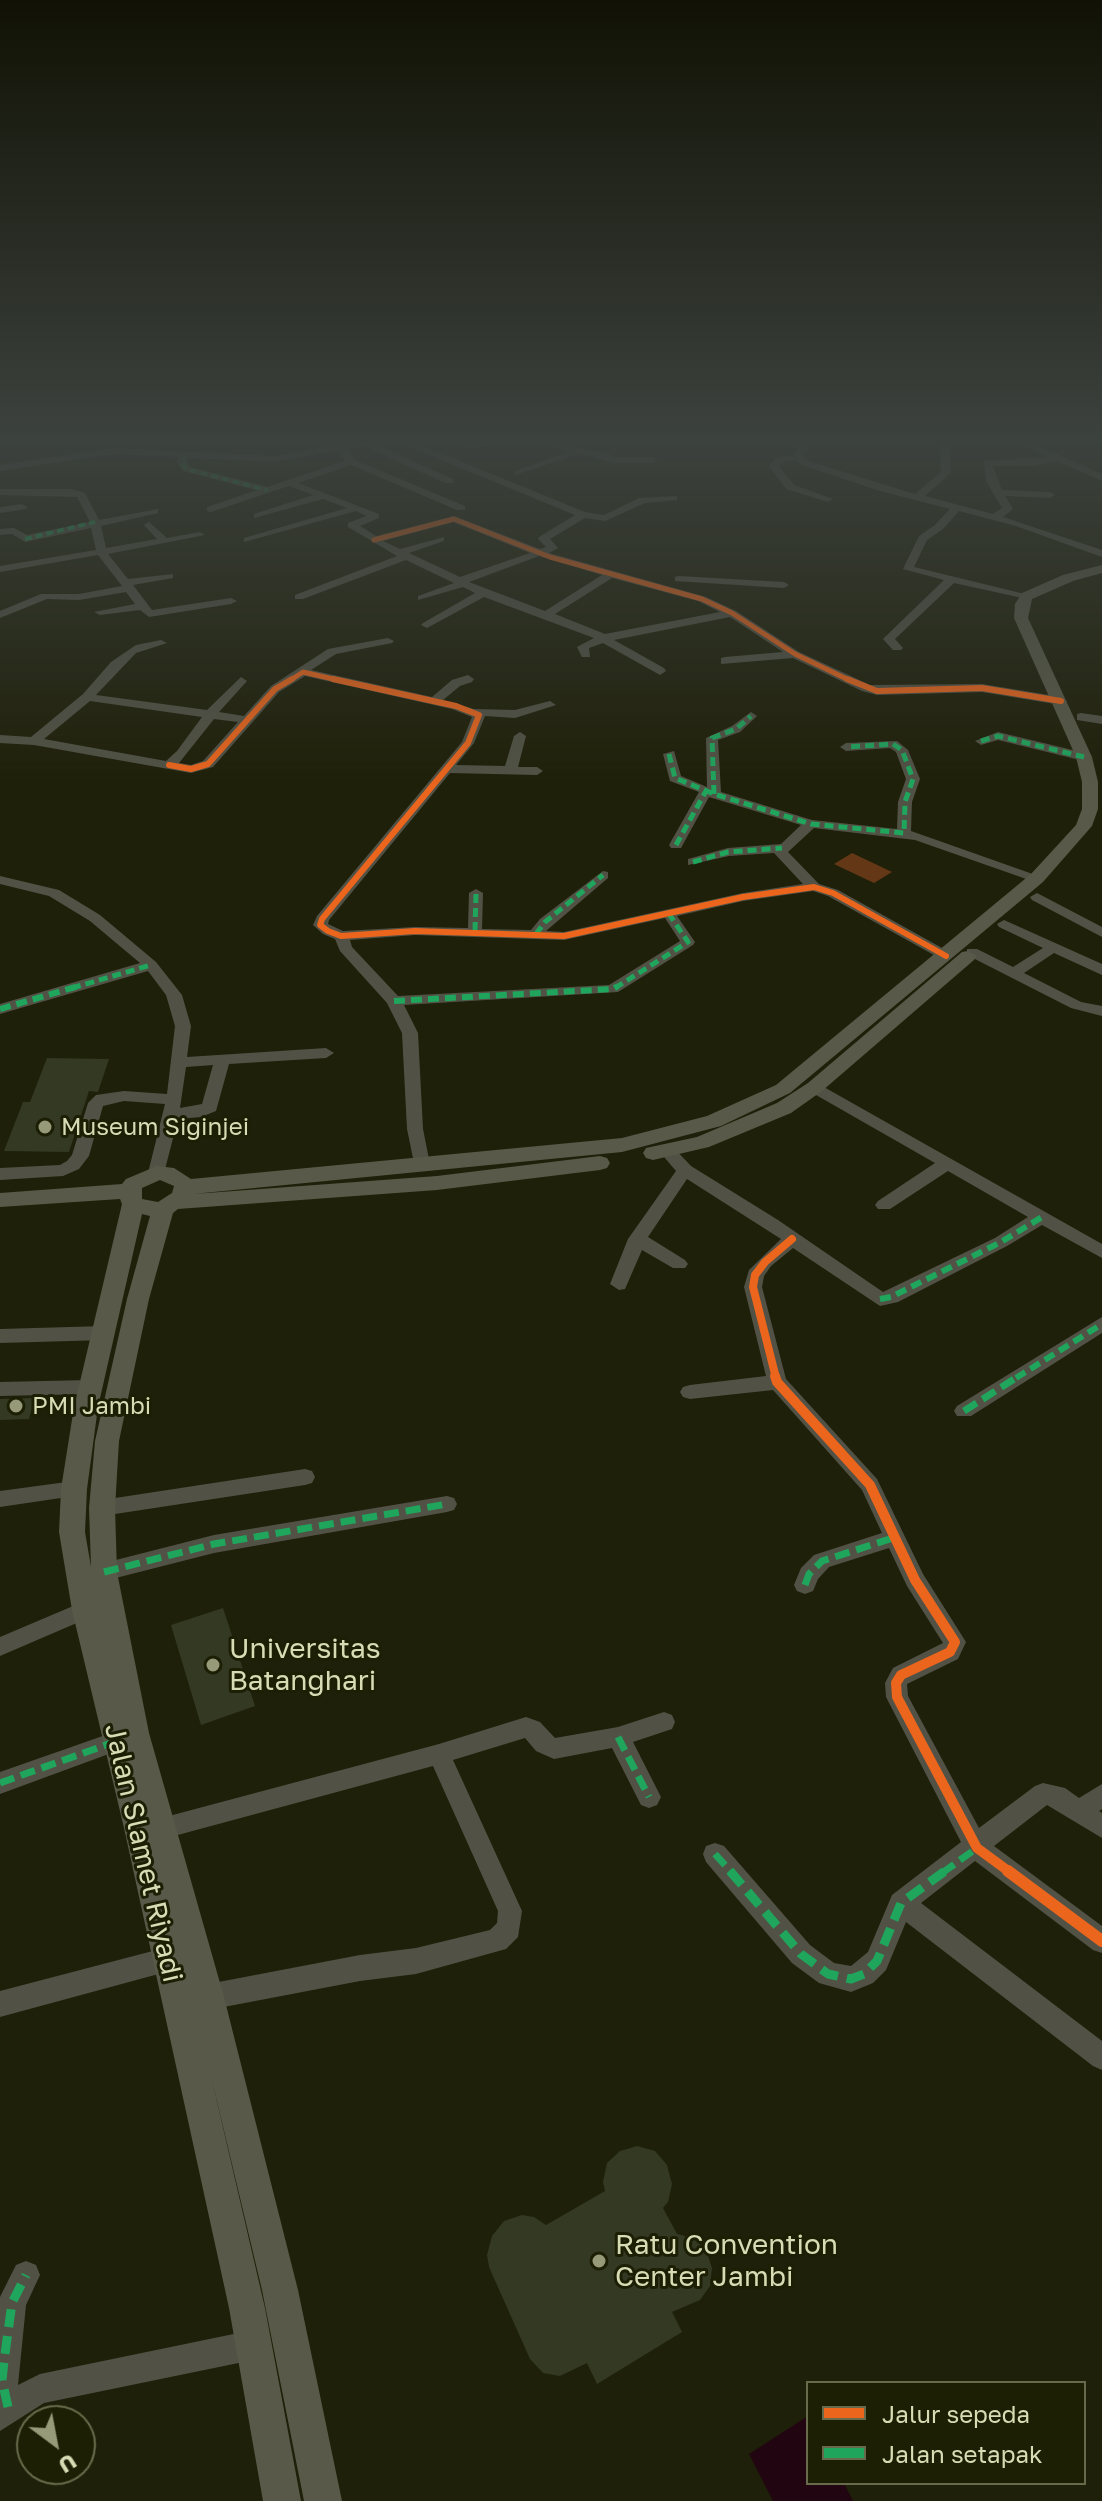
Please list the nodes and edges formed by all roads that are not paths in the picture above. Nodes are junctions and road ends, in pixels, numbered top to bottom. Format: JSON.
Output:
{"nodes":[{"id":1,"x":23,"y":555,"type":"edge"},
{"id":2,"x":91,"y":555,"type":"edge"},
{"id":3,"x":103,"y":555,"type":"edge"},
{"id":4,"x":401,"y":555,"type":"edge"},
{"id":5,"x":405,"y":555,"type":"edge"},
{"id":6,"x":538,"y":555,"type":"edge"},
{"id":7,"x":543,"y":555,"type":"edge"},
{"id":8,"x":915,"y":555,"type":"edge"},
{"id":9,"x":22,"y":566,"type":"junction"},
{"id":10,"x":0,"y":569,"type":"edge"},
{"id":11,"x":687,"y":569,"type":"dead end"},
{"id":12,"x":1102,"y":569,"type":"edge"},
{"id":13,"x":612,"y":573,"type":"junction"},
{"id":14,"x":1102,"y":575,"type":"edge"},
{"id":15,"x":169,"y":576,"type":"dead end"},
{"id":16,"x":951,"y":580,"type":"junction"},
{"id":17,"x":462,"y":582,"type":"junction"},
{"id":18,"x":675,"y":584,"type":"junction"},
{"id":19,"x":127,"y":585,"type":"junction"},
{"id":20,"x":784,"y":585,"type":"dead end"},
{"id":21,"x":484,"y":593,"type":"junction"},
{"id":22,"x":1027,"y":596,"type":"junction"},
{"id":23,"x":299,"y":597,"type":"dead end"},
{"id":24,"x":422,"y":598,"type":"dead end"},
{"id":25,"x":231,"y":601,"type":"dead end"},
{"id":26,"x":143,"y":606,"type":"junction"},
{"id":27,"x":100,"y":612,"type":"dead end"},
{"id":28,"x":732,"y":613,"type":"junction"},
{"id":29,"x":0,"y":615,"type":"edge"},
{"id":30,"x":546,"y":615,"type":"junction"},
{"id":31,"x":427,"y":625,"type":"dead end"},
{"id":32,"x":604,"y":638,"type":"junction"},
{"id":33,"x":388,"y":641,"type":"dead end"},
{"id":34,"x":161,"y":643,"type":"dead end"},
{"id":35,"x":897,"y":648,"type":"dead end"},
{"id":36,"x":795,"y":654,"type":"junction"},
{"id":37,"x":586,"y":655,"type":"dead end"},
{"id":38,"x":725,"y":661,"type":"dead end"},
{"id":39,"x":660,"y":671,"type":"dead end"},
{"id":40,"x":298,"y":673,"type":"junction"},
{"id":41,"x":468,"y":679,"type":"dead end"},
{"id":42,"x":241,"y":681,"type":"dead end"},
{"id":43,"x":87,"y":697,"type":"junction"},
{"id":44,"x":434,"y":701,"type":"junction"},
{"id":45,"x":1061,"y":701,"type":"junction"},
{"id":46,"x":550,"y":705,"type":"dead end"},
{"id":47,"x":476,"y":712,"type":"junction"},
{"id":48,"x":211,"y":714,"type":"junction"},
{"id":49,"x":751,"y":716,"type":"dead end"},
{"id":50,"x":1081,"y":717,"type":"junction"},
{"id":51,"x":248,"y":720,"type":"junction"},
{"id":52,"x":1102,"y":720,"type":"edge"},
{"id":53,"x":520,"y":736,"type":"dead end"},
{"id":54,"x":0,"y":739,"type":"edge"},
{"id":55,"x":34,"y":741,"type":"junction"},
{"id":56,"x":981,"y":741,"type":"dead end"},
{"id":57,"x":846,"y":747,"type":"dead end"},
{"id":58,"x":669,"y":754,"type":"dead end"},
{"id":59,"x":1084,"y":757,"type":"junction"},
{"id":60,"x":169,"y":765,"type":"junction"},
{"id":61,"x":446,"y":769,"type":"junction"},
{"id":62,"x":511,"y":770,"type":"junction"},
{"id":63,"x":537,"y":771,"type":"dead end"},
{"id":64,"x":1102,"y":772,"type":"edge"},
{"id":65,"x":710,"y":792,"type":"junction"},
{"id":66,"x":1102,"y":811,"type":"edge"},
{"id":67,"x":811,"y":824,"type":"junction"},
{"id":68,"x":904,"y":833,"type":"junction"},
{"id":69,"x":676,"y":845,"type":"dead end"},
{"id":70,"x":782,"y":848,"type":"junction"},
{"id":71,"x":693,"y":862,"type":"dead end"},
{"id":72,"x":603,"y":875,"type":"dead end"},
{"id":73,"x":0,"y":880,"type":"edge"},
{"id":74,"x":814,"y":887,"type":"junction"},
{"id":75,"x":1037,"y":887,"type":"junction"},
{"id":76,"x":0,"y":888,"type":"edge"},
{"id":77,"x":476,"y":893,"type":"dead end"},
{"id":78,"x":68,"y":903,"type":"junction"},
{"id":79,"x":669,"y":914,"type":"junction"},
{"id":80,"x":1004,"y":924,"type":"junction"},
{"id":81,"x":475,"y":931,"type":"junction"},
{"id":82,"x":1102,"y":933,"type":"edge"},
{"id":83,"x":536,"y":934,"type":"junction"},
{"id":84,"x":341,"y":936,"type":"junction"},
{"id":85,"x":1054,"y":947,"type":"junction"},
{"id":86,"x":972,"y":952,"type":"junction"},
{"id":87,"x":946,"y":956,"type":"junction"},
{"id":88,"x":151,"y":965,"type":"junction"},
{"id":89,"x":1102,"y":970,"type":"edge"},
{"id":90,"x":1015,"y":972,"type":"junction"},
{"id":91,"x":905,"y":1000,"type":"junction"},
{"id":92,"x":394,"y":1001,"type":"junction"},
{"id":93,"x":0,"y":1009,"type":"edge"},
{"id":94,"x":1102,"y":1011,"type":"edge"},
{"id":95,"x":888,"y":1015,"type":"junction"},
{"id":96,"x":326,"y":1053,"type":"dead end"},
{"id":97,"x":222,"y":1059,"type":"junction"},
{"id":98,"x":179,"y":1062,"type":"junction"},
{"id":99,"x":815,"y":1087,"type":"junction"},
{"id":100,"x":173,"y":1107,"type":"junction"},
{"id":101,"x":667,"y":1151,"type":"junction"},
{"id":102,"x":948,"y":1163,"type":"junction"},
{"id":103,"x":421,"y":1164,"type":"junction"},
{"id":104,"x":685,"y":1170,"type":"junction"},
{"id":105,"x":157,"y":1173,"type":"junction"},
{"id":106,"x":0,"y":1174,"type":"edge"},
{"id":107,"x":131,"y":1198,"type":"junction"},
{"id":108,"x":175,"y":1199,"type":"junction"},
{"id":109,"x":0,"y":1200,"type":"edge"},
{"id":110,"x":884,"y":1205,"type":"dead end"},
{"id":111,"x":1042,"y":1217,"type":"junction"},
{"id":112,"x":637,"y":1239,"type":"junction"},
{"id":113,"x":792,"y":1239,"type":"junction"},
{"id":114,"x":1102,"y":1252,"type":"edge"},
{"id":115,"x":679,"y":1264,"type":"dead end"},
{"id":116,"x":619,"y":1284,"type":"dead end"},
{"id":117,"x":1102,"y":1324,"type":"edge"},
{"id":118,"x":105,"y":1333,"type":"junction"},
{"id":119,"x":0,"y":1336,"type":"edge"},
{"id":120,"x":777,"y":1382,"type":"junction"},
{"id":121,"x":90,"y":1387,"type":"junction"},
{"id":122,"x":0,"y":1389,"type":"edge"},
{"id":123,"x":690,"y":1392,"type":"dead end"},
{"id":124,"x":964,"y":1411,"type":"dead end"},
{"id":125,"x":94,"y":1440,"type":"junction"},
{"id":126,"x":305,"y":1477,"type":"dead end"},
{"id":127,"x":74,"y":1489,"type":"junction"},
{"id":128,"x":0,"y":1499,"type":"edge"},
{"id":129,"x":447,"y":1504,"type":"dead end"},
{"id":130,"x":102,"y":1508,"type":"junction"},
{"id":131,"x":896,"y":1537,"type":"junction"},
{"id":132,"x":104,"y":1572,"type":"junction"},
{"id":133,"x":805,"y":1585,"type":"dead end"},
{"id":134,"x":85,"y":1610,"type":"junction"},
{"id":135,"x":0,"y":1647,"type":"edge"},
{"id":136,"x":664,"y":1722,"type":"dead end"},
{"id":137,"x":618,"y":1737,"type":"junction"},
{"id":138,"x":117,"y":1741,"type":"junction"},
{"id":139,"x":439,"y":1754,"type":"junction"},
{"id":140,"x":0,"y":1783,"type":"edge"},
{"id":141,"x":1102,"y":1795,"type":"edge"},
{"id":142,"x":649,"y":1797,"type":"dead end"},
{"id":143,"x":1078,"y":1812,"type":"junction"},
{"id":144,"x":1102,"y":1827,"type":"edge"},
{"id":145,"x":163,"y":1828,"type":"junction"},
{"id":146,"x":977,"y":1848,"type":"junction"},
{"id":147,"x":715,"y":1854,"type":"dead end"},
{"id":148,"x":901,"y":1903,"type":"junction"},
{"id":149,"x":1102,"y":1941,"type":"edge"},
{"id":150,"x":168,"y":1960,"type":"junction"},
{"id":151,"x":208,"y":1997,"type":"junction"},
{"id":152,"x":0,"y":2004,"type":"edge"},
{"id":153,"x":1102,"y":2057,"type":"edge"},
{"id":154,"x":26,"y":2275,"type":"dead end"},
{"id":155,"x":280,"y":2290,"type":"junction"},
{"id":156,"x":247,"y":2308,"type":"junction"},
{"id":157,"x":253,"y":2345,"type":"junction"},
{"id":158,"x":2,"y":2361,"type":"edge"},
{"id":159,"x":4,"y":2412,"type":"edge"},
{"id":160,"x":282,"y":2501,"type":"edge"},
{"id":161,"x":323,"y":2501,"type":"edge"}],
"edges":[{"from":1,"to":9,"type":"street"},
{"from":2,"to":9,"type":"street"},
{"from":3,"to":19,"type":"street"},
{"from":4,"to":23,"type":"street"},
{"from":5,"to":17,"type":"street"},
{"from":6,"to":17,"type":"street"},
{"from":7,"to":13,"type":"street"},
{"from":8,"to":16,"type":"street"},
{"from":9,"to":10,"type":"street"},
{"from":11,"to":18,"type":"street"},
{"from":12,"to":22,"type":"main road"},
{"from":13,"to":18,"type":"street"},
{"from":13,"to":30,"type":"street"},
{"from":14,"to":50,"type":"main road"},
{"from":15,"to":19,"type":"street"},
{"from":16,"to":22,"type":"street"},
{"from":16,"to":35,"type":"street"},
{"from":17,"to":21,"type":"street"},
{"from":17,"to":24,"type":"street"},
{"from":18,"to":20,"type":"street"},
{"from":18,"to":28,"type":"street"},
{"from":19,"to":26,"type":"street"},
{"from":19,"to":29,"type":"street"},
{"from":21,"to":30,"type":"street"},
{"from":21,"to":31,"type":"street"},
{"from":22,"to":45,"type":"main road"},
{"from":25,"to":26,"type":"street"},
{"from":26,"to":27,"type":"street"},
{"from":28,"to":32,"type":"street"},
{"from":28,"to":36,"type":"street"},
{"from":30,"to":32,"type":"street"},
{"from":32,"to":37,"type":"street"},
{"from":32,"to":39,"type":"street"},
{"from":33,"to":40,"type":"street"},
{"from":34,"to":43,"type":"street"},
{"from":36,"to":38,"type":"street"},
{"from":36,"to":45,"type":"street"},
{"from":40,"to":44,"type":"street"},
{"from":40,"to":51,"type":"street"},
{"from":41,"to":44,"type":"street"},
{"from":42,"to":48,"type":"street"},
{"from":43,"to":48,"type":"street"},
{"from":43,"to":55,"type":"street"},
{"from":44,"to":47,"type":"street"},
{"from":45,"to":59,"type":"main road"},
{"from":46,"to":47,"type":"street"},
{"from":47,"to":61,"type":"street"},
{"from":48,"to":51,"type":"street"},
{"from":48,"to":60,"type":"street"},
{"from":49,"to":65,"type":"street"},
{"from":50,"to":52,"type":"street"},
{"from":50,"to":64,"type":"main road"},
{"from":51,"to":60,"type":"street"},
{"from":53,"to":62,"type":"street"},
{"from":54,"to":55,"type":"street"},
{"from":55,"to":60,"type":"street"},
{"from":56,"to":59,"type":"street"},
{"from":57,"to":68,"type":"street"},
{"from":58,"to":65,"type":"street"},
{"from":59,"to":75,"type":"main road"},
{"from":61,"to":62,"type":"street"},
{"from":61,"to":84,"type":"street"},
{"from":62,"to":63,"type":"street"},
{"from":65,"to":67,"type":"street"},
{"from":65,"to":69,"type":"street"},
{"from":66,"to":75,"type":"main road"},
{"from":67,"to":68,"type":"street"},
{"from":67,"to":70,"type":"street"},
{"from":68,"to":75,"type":"street"},
{"from":70,"to":71,"type":"street"},
{"from":70,"to":74,"type":"street"},
{"from":72,"to":83,"type":"street"},
{"from":73,"to":78,"type":"street"},
{"from":74,"to":79,"type":"street"},
{"from":74,"to":87,"type":"street"},
{"from":75,"to":80,"type":"main road"},
{"from":75,"to":82,"type":"street"},
{"from":75,"to":87,"type":"main road"},
{"from":76,"to":78,"type":"street"},
{"from":77,"to":81,"type":"street"},
{"from":78,"to":88,"type":"street"},
{"from":79,"to":83,"type":"street"},
{"from":79,"to":92,"type":"street"},
{"from":80,"to":85,"type":"street"},
{"from":80,"to":86,"type":"main road"},
{"from":81,"to":83,"type":"street"},
{"from":81,"to":84,"type":"street"},
{"from":84,"to":92,"type":"street"},
{"from":85,"to":89,"type":"street"},
{"from":85,"to":90,"type":"street"},
{"from":86,"to":90,"type":"street"},
{"from":86,"to":91,"type":"main road"},
{"from":87,"to":91,"type":"main road"},
{"from":88,"to":93,"type":"street"},
{"from":88,"to":98,"type":"street"},
{"from":90,"to":94,"type":"street"},
{"from":91,"to":95,"type":"main road"},
{"from":92,"to":103,"type":"street"},
{"from":95,"to":99,"type":"main road"},
{"from":95,"to":103,"type":"main road"},
{"from":96,"to":97,"type":"street"},
{"from":97,"to":98,"type":"street"},
{"from":97,"to":100,"type":"street"},
{"from":98,"to":100,"type":"street"},
{"from":99,"to":101,"type":"main road"},
{"from":99,"to":102,"type":"street"},
{"from":100,"to":105,"type":"street"},
{"from":100,"to":106,"type":"street"},
{"from":101,"to":104,"type":"street"},
{"from":101,"to":108,"type":"main road"},
{"from":102,"to":110,"type":"street"},
{"from":102,"to":111,"type":"street"},
{"from":103,"to":108,"type":"main road"},
{"from":104,"to":112,"type":"street"},
{"from":104,"to":113,"type":"street"},
{"from":105,"to":107,"type":"main road"},
{"from":105,"to":108,"type":"main road"},
{"from":107,"to":108,"type":"main road"},
{"from":107,"to":109,"type":"main road"},
{"from":107,"to":118,"type":"main road","name":"Jalan Slamet Riyadi"},
{"from":108,"to":125,"type":"main road","name":"Jalan Slamet Riyadi"},
{"from":111,"to":113,"type":"street"},
{"from":111,"to":114,"type":"street"},
{"from":112,"to":115,"type":"street"},
{"from":112,"to":116,"type":"street"},
{"from":113,"to":120,"type":"street"},
{"from":117,"to":124,"type":"street"},
{"from":118,"to":119,"type":"street"},
{"from":118,"to":121,"type":"main road","name":"Jalan Slamet Riyadi"},
{"from":120,"to":123,"type":"street"},
{"from":120,"to":131,"type":"street"},
{"from":121,"to":122,"type":"street"},
{"from":121,"to":125,"type":"main road","name":"Jalan Slamet Riyadi"},
{"from":125,"to":127,"type":"main road","name":"Jalan Slamet Riyadi"},
{"from":125,"to":130,"type":"main road","name":"Jalan Slamet Riyadi"},
{"from":126,"to":130,"type":"street"},
{"from":127,"to":128,"type":"street"},
{"from":127,"to":134,"type":"main road","name":"Jalan Slamet Riyadi"},
{"from":129,"to":132,"type":"street"},
{"from":130,"to":132,"type":"main road","name":"Jalan Slamet Riyadi"},
{"from":131,"to":133,"type":"street"},
{"from":131,"to":146,"type":"street"},
{"from":132,"to":145,"type":"main road","name":"Jalan Slamet Riyadi"},
{"from":134,"to":135,"type":"street"},
{"from":134,"to":138,"type":"main road","name":"Jalan Slamet Riyadi"},
{"from":136,"to":137,"type":"street"},
{"from":137,"to":139,"type":"street"},
{"from":137,"to":142,"type":"street"},
{"from":138,"to":140,"type":"street"},
{"from":138,"to":150,"type":"main road","name":"Jalan Slamet Riyadi"},
{"from":139,"to":145,"type":"street"},
{"from":139,"to":151,"type":"street"},
{"from":141,"to":143,"type":"street"},
{"from":143,"to":144,"type":"street"},
{"from":143,"to":146,"type":"street"},
{"from":145,"to":151,"type":"main road","name":"Jalan Slamet Riyadi"},
{"from":146,"to":148,"type":"street"},
{"from":146,"to":149,"type":"street"},
{"from":147,"to":148,"type":"street"},
{"from":148,"to":153,"type":"street"},
{"from":150,"to":152,"type":"street"},
{"from":150,"to":156,"type":"main road","name":"Jalan Slamet Riyadi"},
{"from":151,"to":155,"type":"main road","name":"Jalan Slamet Riyadi"},
{"from":154,"to":158,"type":"street"},
{"from":155,"to":156,"type":"main road"},
{"from":155,"to":161,"type":"main road","name":"Jalan Slamet Riyadi"},
{"from":156,"to":157,"type":"main road","name":"Jalan Slamet Riyadi"},
{"from":157,"to":159,"type":"street"},
{"from":157,"to":160,"type":"main road","name":"Jalan Slamet Riyadi"},
{"from":158,"to":159,"type":"street"}]}
